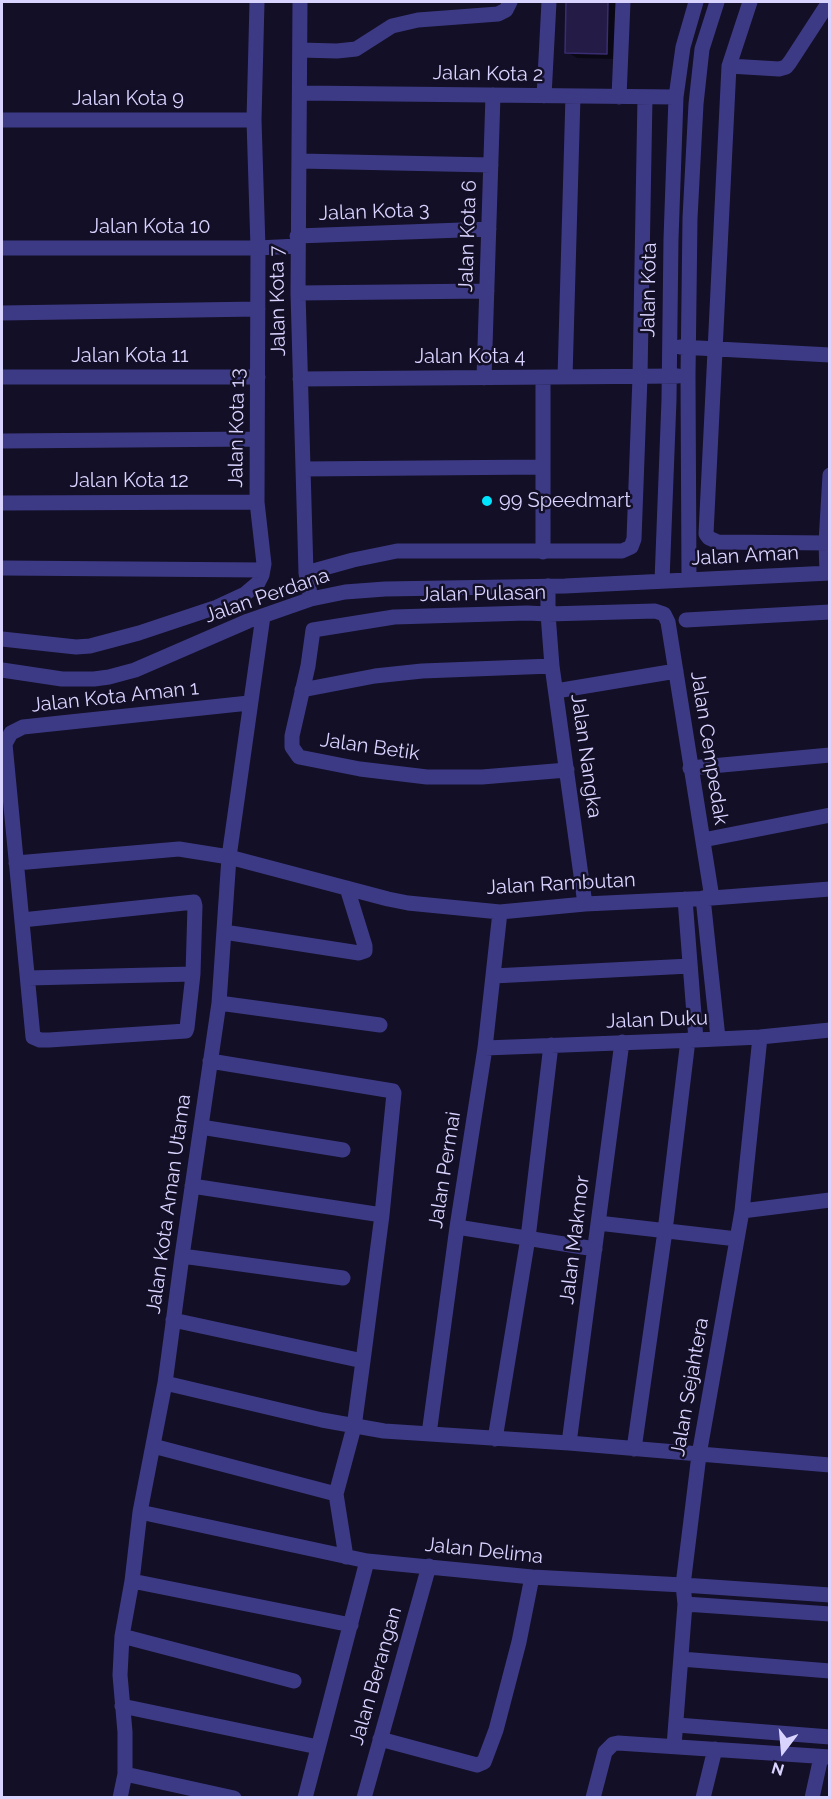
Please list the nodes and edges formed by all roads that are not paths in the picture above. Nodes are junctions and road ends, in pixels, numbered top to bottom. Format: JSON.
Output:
{"nodes":[{"id":1,"x":256,"y":2,"type":"edge"},
{"id":2,"x":300,"y":2,"type":"edge"},
{"id":3,"x":510,"y":2,"type":"edge"},
{"id":4,"x":549,"y":2,"type":"edge"},
{"id":5,"x":623,"y":2,"type":"edge"},
{"id":6,"x":696,"y":2,"type":"edge"},
{"id":7,"x":717,"y":2,"type":"edge"},
{"id":8,"x":750,"y":2,"type":"edge"},
{"id":9,"x":829,"y":2,"type":"edge"},
{"id":10,"x":300,"y":50,"type":"junction"},
{"id":11,"x":729,"y":66,"type":"junction"},
{"id":12,"x":300,"y":93,"type":"junction"},
{"id":13,"x":493,"y":95,"type":"junction"},
{"id":14,"x":544,"y":96,"type":"junction"},
{"id":15,"x":573,"y":96,"type":"junction"},
{"id":16,"x":619,"y":97,"type":"junction"},
{"id":17,"x":645,"y":97,"type":"junction"},
{"id":18,"x":676,"y":97,"type":"junction"},
{"id":19,"x":2,"y":120,"type":"edge"},
{"id":20,"x":254,"y":120,"type":"junction"},
{"id":21,"x":298,"y":161,"type":"junction"},
{"id":22,"x":491,"y":165,"type":"junction"},
{"id":23,"x":489,"y":229,"type":"junction"},
{"id":24,"x":298,"y":241,"type":"junction"},
{"id":25,"x":2,"y":248,"type":"edge"},
{"id":26,"x":258,"y":248,"type":"junction"},
{"id":27,"x":487,"y":291,"type":"junction"},
{"id":28,"x":298,"y":293,"type":"junction"},
{"id":29,"x":258,"y":309,"type":"junction"},
{"id":30,"x":2,"y":312,"type":"edge"},
{"id":31,"x":688,"y":347,"type":"junction"},
{"id":32,"x":669,"y":348,"type":"junction"},
{"id":33,"x":716,"y":348,"type":"junction"},
{"id":34,"x":830,"y":355,"type":"edge"},
{"id":35,"x":670,"y":376,"type":"junction"},
{"id":36,"x":688,"y":376,"type":"junction"},
{"id":37,"x":2,"y":377,"type":"edge"},
{"id":38,"x":258,"y":377,"type":"junction"},
{"id":39,"x":640,"y":377,"type":"junction"},
{"id":40,"x":484,"y":378,"type":"junction"},
{"id":41,"x":543,"y":378,"type":"junction"},
{"id":42,"x":565,"y":378,"type":"junction"},
{"id":43,"x":300,"y":379,"type":"junction"},
{"id":44,"x":257,"y":440,"type":"junction"},
{"id":45,"x":2,"y":441,"type":"edge"},
{"id":46,"x":543,"y":467,"type":"junction"},
{"id":47,"x":303,"y":469,"type":"junction"},
{"id":48,"x":830,"y":475,"type":"edge"},
{"id":49,"x":257,"y":502,"type":"junction"},
{"id":50,"x":2,"y":503,"type":"edge"},
{"id":51,"x":828,"y":543,"type":"edge"},
{"id":52,"x":543,"y":552,"type":"junction"},
{"id":53,"x":2,"y":568,"type":"edge"},
{"id":54,"x":263,"y":570,"type":"junction"},
{"id":55,"x":306,"y":573,"type":"junction"},
{"id":56,"x":828,"y":573,"type":"edge"},
{"id":57,"x":689,"y":579,"type":"junction"},
{"id":58,"x":662,"y":581,"type":"junction"},
{"id":59,"x":548,"y":586,"type":"junction"},
{"id":60,"x":311,"y":599,"type":"junction"},
{"id":61,"x":655,"y":611,"type":"joint"},
{"id":62,"x":830,"y":612,"type":"edge"},
{"id":63,"x":548,"y":614,"type":"junction"},
{"id":64,"x":263,"y":616,"type":"junction"},
{"id":65,"x":686,"y":620,"type":"dead end"},
{"id":66,"x":313,"y":630,"type":"joint"},
{"id":67,"x":2,"y":639,"type":"edge"},
{"id":68,"x":552,"y":666,"type":"junction"},
{"id":69,"x":2,"y":670,"type":"edge"},
{"id":70,"x":676,"y":671,"type":"junction"},
{"id":71,"x":302,"y":690,"type":"junction"},
{"id":72,"x":556,"y":691,"type":"junction"},
{"id":73,"x":249,"y":703,"type":"junction"},
{"id":74,"x":830,"y":755,"type":"edge"},
{"id":75,"x":690,"y":768,"type":"junction"},
{"id":76,"x":567,"y":770,"type":"junction"},
{"id":77,"x":830,"y":815,"type":"edge"},
{"id":78,"x":703,"y":840,"type":"junction"},
{"id":79,"x":229,"y":857,"type":"junction"},
{"id":80,"x":16,"y":863,"type":"junction"},
{"id":81,"x":347,"y":888,"type":"junction"},
{"id":82,"x":830,"y":889,"type":"edge"},
{"id":83,"x":708,"y":898,"type":"junction"},
{"id":84,"x":685,"y":899,"type":"junction"},
{"id":85,"x":585,"y":904,"type":"junction"},
{"id":86,"x":500,"y":912,"type":"junction"},
{"id":87,"x":22,"y":920,"type":"junction"},
{"id":88,"x":225,"y":932,"type":"junction"},
{"id":89,"x":690,"y":966,"type":"junction"},
{"id":90,"x":193,"y":974,"type":"junction"},
{"id":91,"x":493,"y":976,"type":"junction"},
{"id":92,"x":28,"y":978,"type":"junction"},
{"id":93,"x":219,"y":1003,"type":"junction"},
{"id":94,"x":380,"y":1024,"type":"dead end"},
{"id":95,"x":830,"y":1030,"type":"edge"},
{"id":96,"x":760,"y":1037,"type":"junction"},
{"id":97,"x":718,"y":1038,"type":"junction"},
{"id":98,"x":692,"y":1040,"type":"junction"},
{"id":99,"x":622,"y":1042,"type":"junction"},
{"id":100,"x":551,"y":1045,"type":"junction"},
{"id":101,"x":485,"y":1048,"type":"junction"},
{"id":102,"x":210,"y":1061,"type":"junction"},
{"id":103,"x":201,"y":1127,"type":"junction"},
{"id":104,"x":344,"y":1149,"type":"dead end"},
{"id":105,"x":192,"y":1186,"type":"junction"},
{"id":106,"x":830,"y":1200,"type":"edge"},
{"id":107,"x":742,"y":1211,"type":"junction"},
{"id":108,"x":382,"y":1215,"type":"junction"},
{"id":109,"x":598,"y":1223,"type":"junction"},
{"id":110,"x":457,"y":1227,"type":"junction"},
{"id":111,"x":665,"y":1231,"type":"junction"},
{"id":112,"x":528,"y":1238,"type":"junction"},
{"id":113,"x":736,"y":1239,"type":"junction"},
{"id":114,"x":595,"y":1249,"type":"junction"},
{"id":115,"x":182,"y":1256,"type":"junction"},
{"id":116,"x":343,"y":1278,"type":"dead end"},
{"id":117,"x":173,"y":1320,"type":"junction"},
{"id":118,"x":363,"y":1361,"type":"junction"},
{"id":119,"x":165,"y":1383,"type":"junction"},
{"id":120,"x":354,"y":1427,"type":"junction"},
{"id":121,"x":429,"y":1434,"type":"junction"},
{"id":122,"x":495,"y":1438,"type":"junction"},
{"id":123,"x":569,"y":1443,"type":"junction"},
{"id":124,"x":153,"y":1446,"type":"junction"},
{"id":125,"x":634,"y":1449,"type":"junction"},
{"id":126,"x":699,"y":1455,"type":"junction"},
{"id":127,"x":830,"y":1465,"type":"edge"},
{"id":128,"x":336,"y":1494,"type":"junction"},
{"id":129,"x":140,"y":1512,"type":"junction"},
{"id":130,"x":346,"y":1557,"type":"junction"},
{"id":131,"x":367,"y":1560,"type":"junction"},
{"id":132,"x":429,"y":1566,"type":"junction"},
{"id":133,"x":532,"y":1577,"type":"junction"},
{"id":134,"x":132,"y":1581,"type":"junction"},
{"id":135,"x":684,"y":1585,"type":"junction"},
{"id":136,"x":830,"y":1595,"type":"edge"},
{"id":137,"x":685,"y":1604,"type":"junction"},
{"id":138,"x":830,"y":1614,"type":"edge"},
{"id":139,"x":351,"y":1625,"type":"junction"},
{"id":140,"x":122,"y":1636,"type":"junction"},
{"id":141,"x":681,"y":1659,"type":"junction"},
{"id":142,"x":830,"y":1671,"type":"edge"},
{"id":143,"x":294,"y":1681,"type":"dead end"},
{"id":144,"x":122,"y":1706,"type":"junction"},
{"id":145,"x":677,"y":1725,"type":"junction"},
{"id":146,"x":830,"y":1737,"type":"edge"},
{"id":147,"x":380,"y":1739,"type":"junction"},
{"id":148,"x":674,"y":1746,"type":"junction"},
{"id":149,"x":318,"y":1747,"type":"junction"},
{"id":150,"x":715,"y":1749,"type":"junction"},
{"id":151,"x":825,"y":1757,"type":"edge"},
{"id":152,"x":125,"y":1774,"type":"junction"},
{"id":153,"x":120,"y":1797,"type":"edge"},
{"id":154,"x":234,"y":1797,"type":"edge"},
{"id":155,"x":305,"y":1797,"type":"edge"},
{"id":156,"x":364,"y":1797,"type":"edge"},
{"id":157,"x":593,"y":1797,"type":"edge"},
{"id":158,"x":703,"y":1797,"type":"edge"},
{"id":159,"x":812,"y":1797,"type":"edge"}],
"edges":[{"from":1,"to":20,"type":"street","name":"Jalan Kota 13"},
{"from":2,"to":10,"type":"street","name":"Jalan Kota 7"},
{"from":3,"to":10,"type":"street"},
{"from":4,"to":14,"type":"street"},
{"from":5,"to":16,"type":"street"},
{"from":6,"to":18,"type":"street","name":"Jalan Kota"},
{"from":7,"to":31,"type":"street","name":"Jalan Kota"},
{"from":8,"to":11,"type":"street"},
{"from":9,"to":11,"type":"street"},
{"from":10,"to":12,"type":"street","name":"Jalan Kota 7"},
{"from":11,"to":33,"type":"street"},
{"from":12,"to":13,"type":"street","name":"Jalan Kota 2"},
{"from":12,"to":21,"type":"street","name":"Jalan Kota 7"},
{"from":13,"to":14,"type":"street","name":"Jalan Kota 2"},
{"from":13,"to":22,"type":"street","name":"Jalan Kota 6"},
{"from":14,"to":15,"type":"street","name":"Jalan Kota 2"},
{"from":15,"to":16,"type":"street","name":"Jalan Kota 2"},
{"from":15,"to":42,"type":"street"},
{"from":16,"to":17,"type":"street","name":"Jalan Kota 2"},
{"from":17,"to":18,"type":"street","name":"Jalan Kota 2"},
{"from":17,"to":39,"type":"street"},
{"from":18,"to":32,"type":"street","name":"Jalan Kota"},
{"from":19,"to":20,"type":"street","name":"Jalan Kota 9"},
{"from":20,"to":26,"type":"street","name":"Jalan Kota 13"},
{"from":21,"to":22,"type":"street"},
{"from":21,"to":24,"type":"street","name":"Jalan Kota 7"},
{"from":22,"to":23,"type":"street","name":"Jalan Kota 6"},
{"from":23,"to":24,"type":"street","name":"Jalan Kota 3"},
{"from":23,"to":27,"type":"street","name":"Jalan Kota 6"},
{"from":24,"to":26,"type":"street","name":"Jalan Kota 10"},
{"from":24,"to":28,"type":"street","name":"Jalan Kota 7"},
{"from":25,"to":26,"type":"street","name":"Jalan Kota 10"},
{"from":26,"to":29,"type":"street","name":"Jalan Kota 13"},
{"from":27,"to":28,"type":"street"},
{"from":27,"to":40,"type":"street","name":"Jalan Kota 6"},
{"from":28,"to":43,"type":"street","name":"Jalan Kota 7"},
{"from":29,"to":30,"type":"street"},
{"from":29,"to":38,"type":"street","name":"Jalan Kota 13"},
{"from":31,"to":32,"type":"street"},
{"from":31,"to":33,"type":"street"},
{"from":31,"to":36,"type":"street","name":"Jalan Kota"},
{"from":32,"to":35,"type":"street","name":"Jalan Kota"},
{"from":33,"to":34,"type":"street"},
{"from":33,"to":51,"type":"street"},
{"from":35,"to":36,"type":"street","name":"Jalan Kota 4"},
{"from":35,"to":39,"type":"street","name":"Jalan Kota 4"},
{"from":35,"to":58,"type":"street","name":"Jalan Kota"},
{"from":36,"to":57,"type":"street","name":"Jalan Kota"},
{"from":37,"to":38,"type":"street","name":"Jalan Kota 11"},
{"from":38,"to":44,"type":"street","name":"Jalan Kota 13"},
{"from":39,"to":42,"type":"street","name":"Jalan Kota 4"},
{"from":39,"to":52,"type":"street"},
{"from":40,"to":41,"type":"street","name":"Jalan Kota 4"},
{"from":40,"to":43,"type":"street","name":"Jalan Kota 4"},
{"from":41,"to":42,"type":"street","name":"Jalan Kota 4"},
{"from":41,"to":46,"type":"street"},
{"from":43,"to":47,"type":"street","name":"Jalan Kota 7"},
{"from":44,"to":45,"type":"street"},
{"from":44,"to":49,"type":"street","name":"Jalan Kota 13"},
{"from":46,"to":47,"type":"street"},
{"from":46,"to":52,"type":"street"},
{"from":47,"to":55,"type":"street","name":"Jalan Kota 7"},
{"from":48,"to":51,"type":"street"},
{"from":49,"to":50,"type":"street","name":"Jalan Kota 12"},
{"from":49,"to":54,"type":"street","name":"Jalan Kota 13"},
{"from":51,"to":56,"type":"street"},
{"from":52,"to":55,"type":"street"},
{"from":53,"to":54,"type":"street"},
{"from":54,"to":67,"type":"street"},
{"from":55,"to":60,"type":"street","name":"Jalan Kota 7"},
{"from":56,"to":57,"type":"street","name":"Jalan Aman"},
{"from":57,"to":58,"type":"street","name":"Jalan Aman"},
{"from":58,"to":59,"type":"street","name":"Jalan Perdana"},
{"from":59,"to":60,"type":"street","name":"Jalan Perdana"},
{"from":59,"to":63,"type":"street","name":"Jalan Nangka"},
{"from":60,"to":64,"type":"street","name":"Jalan Perdana"},
{"from":61,"to":63,"type":"street","name":"Jalan Pulasan"},
{"from":61,"to":70,"type":"street","name":"Jalan Cempedak"},
{"from":62,"to":65,"type":"street"},
{"from":63,"to":66,"type":"street","name":"Jalan Pulasan"},
{"from":63,"to":68,"type":"street","name":"Jalan Nangka"},
{"from":64,"to":69,"type":"street","name":"Jalan Perdana"},
{"from":64,"to":73,"type":"street","name":"Jalan Kota Aman Utama"},
{"from":66,"to":71,"type":"street","name":"Jalan Betik"},
{"from":68,"to":71,"type":"street"},
{"from":68,"to":72,"type":"street","name":"Jalan Nangka"},
{"from":70,"to":72,"type":"street"},
{"from":70,"to":75,"type":"street","name":"Jalan Cempedak"},
{"from":71,"to":76,"type":"street","name":"Jalan Betik"},
{"from":72,"to":76,"type":"street","name":"Jalan Nangka"},
{"from":73,"to":79,"type":"street","name":"Jalan Kota Aman Utama"},
{"from":73,"to":80,"type":"street","name":"Jalan Kota Aman 1"},
{"from":74,"to":75,"type":"street"},
{"from":75,"to":78,"type":"street","name":"Jalan Cempedak"},
{"from":76,"to":85,"type":"street","name":"Jalan Nangka"},
{"from":77,"to":78,"type":"street"},
{"from":78,"to":83,"type":"street","name":"Jalan Cempedak"},
{"from":79,"to":80,"type":"street","name":"Jalan Rambutan"},
{"from":79,"to":81,"type":"street","name":"Jalan Rambutan"},
{"from":79,"to":88,"type":"street","name":"Jalan Kota Aman Utama"},
{"from":80,"to":87,"type":"street"},
{"from":81,"to":86,"type":"street","name":"Jalan Rambutan"},
{"from":81,"to":88,"type":"street"},
{"from":82,"to":83,"type":"street","name":"Jalan Rambutan"},
{"from":83,"to":84,"type":"street","name":"Jalan Rambutan"},
{"from":83,"to":97,"type":"street","name":"Jalan Cempedak"},
{"from":84,"to":85,"type":"street","name":"Jalan Rambutan"},
{"from":84,"to":89,"type":"street"},
{"from":85,"to":86,"type":"street","name":"Jalan Rambutan"},
{"from":86,"to":91,"type":"street","name":"Jalan Permai"},
{"from":87,"to":90,"type":"street"},
{"from":87,"to":92,"type":"street"},
{"from":88,"to":93,"type":"street","name":"Jalan Kota Aman Utama"},
{"from":89,"to":91,"type":"street"},
{"from":89,"to":98,"type":"street"},
{"from":90,"to":92,"type":"street"},
{"from":90,"to":92,"type":"street"},
{"from":91,"to":101,"type":"street","name":"Jalan Permai"},
{"from":93,"to":94,"type":"street"},
{"from":93,"to":102,"type":"street","name":"Jalan Kota Aman Utama"},
{"from":95,"to":96,"type":"street","name":"Jalan Duku"},
{"from":96,"to":97,"type":"street","name":"Jalan Duku"},
{"from":96,"to":107,"type":"street","name":"Jalan Sejahtera"},
{"from":97,"to":98,"type":"street","name":"Jalan Duku"},
{"from":98,"to":99,"type":"street","name":"Jalan Duku"},
{"from":98,"to":111,"type":"street"},
{"from":99,"to":100,"type":"street","name":"Jalan Duku"},
{"from":99,"to":109,"type":"street","name":"Jalan Makmor"},
{"from":100,"to":101,"type":"street","name":"Jalan Duku"},
{"from":100,"to":112,"type":"street"},
{"from":101,"to":110,"type":"street","name":"Jalan Permai"},
{"from":102,"to":103,"type":"street","name":"Jalan Kota Aman Utama"},
{"from":102,"to":108,"type":"street"},
{"from":103,"to":104,"type":"street"},
{"from":103,"to":105,"type":"street","name":"Jalan Kota Aman Utama"},
{"from":105,"to":108,"type":"street"},
{"from":105,"to":115,"type":"street","name":"Jalan Kota Aman Utama"},
{"from":106,"to":107,"type":"street"},
{"from":107,"to":113,"type":"street","name":"Jalan Sejahtera"},
{"from":108,"to":118,"type":"street"},
{"from":109,"to":111,"type":"street"},
{"from":109,"to":114,"type":"street","name":"Jalan Makmor"},
{"from":110,"to":112,"type":"street"},
{"from":110,"to":121,"type":"street","name":"Jalan Permai"},
{"from":111,"to":113,"type":"street"},
{"from":111,"to":125,"type":"street"},
{"from":112,"to":114,"type":"street"},
{"from":112,"to":122,"type":"street"},
{"from":113,"to":126,"type":"street","name":"Jalan Sejahtera"},
{"from":114,"to":123,"type":"street","name":"Jalan Makmor"},
{"from":115,"to":116,"type":"street"},
{"from":115,"to":117,"type":"street","name":"Jalan Kota Aman Utama"},
{"from":117,"to":118,"type":"street"},
{"from":117,"to":119,"type":"street","name":"Jalan Kota Aman Utama"},
{"from":118,"to":120,"type":"street"},
{"from":119,"to":120,"type":"street"},
{"from":119,"to":124,"type":"street","name":"Jalan Kota Aman Utama"},
{"from":120,"to":121,"type":"street"},
{"from":120,"to":128,"type":"street"},
{"from":121,"to":122,"type":"street"},
{"from":122,"to":123,"type":"street"},
{"from":123,"to":125,"type":"street"},
{"from":124,"to":128,"type":"street"},
{"from":124,"to":129,"type":"street","name":"Jalan Kota Aman Utama"},
{"from":125,"to":126,"type":"street"},
{"from":126,"to":127,"type":"street"},
{"from":126,"to":135,"type":"street","name":"Jalan Sejahtera"},
{"from":128,"to":130,"type":"street"},
{"from":129,"to":130,"type":"street","name":"Jalan Delima"},
{"from":129,"to":134,"type":"street","name":"Jalan Kota Aman Utama"},
{"from":130,"to":131,"type":"street","name":"Jalan Delima"},
{"from":131,"to":132,"type":"street","name":"Jalan Delima"},
{"from":131,"to":139,"type":"street"},
{"from":132,"to":133,"type":"street","name":"Jalan Delima"},
{"from":132,"to":147,"type":"street","name":"Jalan Berangan"},
{"from":133,"to":135,"type":"street","name":"Jalan Delima"},
{"from":133,"to":147,"type":"street"},
{"from":134,"to":139,"type":"street"},
{"from":134,"to":140,"type":"street","name":"Jalan Kota Aman Utama"},
{"from":135,"to":136,"type":"street","name":"Jalan Delima"},
{"from":135,"to":137,"type":"street","name":"Jalan Sejahtera"},
{"from":137,"to":138,"type":"street"},
{"from":137,"to":141,"type":"street","name":"Jalan Sejahtera"},
{"from":139,"to":149,"type":"street"},
{"from":140,"to":143,"type":"street"},
{"from":140,"to":144,"type":"street","name":"Jalan Kota Aman Utama"},
{"from":141,"to":142,"type":"street"},
{"from":141,"to":145,"type":"street","name":"Jalan Sejahtera"},
{"from":144,"to":149,"type":"street"},
{"from":144,"to":152,"type":"street","name":"Jalan Kota Aman Utama"},
{"from":145,"to":146,"type":"street"},
{"from":145,"to":148,"type":"street","name":"Jalan Sejahtera"},
{"from":147,"to":156,"type":"street","name":"Jalan Berangan"},
{"from":148,"to":150,"type":"street"},
{"from":148,"to":157,"type":"street"},
{"from":149,"to":155,"type":"street"},
{"from":150,"to":151,"type":"street"},
{"from":150,"to":158,"type":"street"},
{"from":151,"to":159,"type":"street"},
{"from":152,"to":153,"type":"street","name":"Jalan Kota Aman Utama"},
{"from":152,"to":154,"type":"street"}]}
